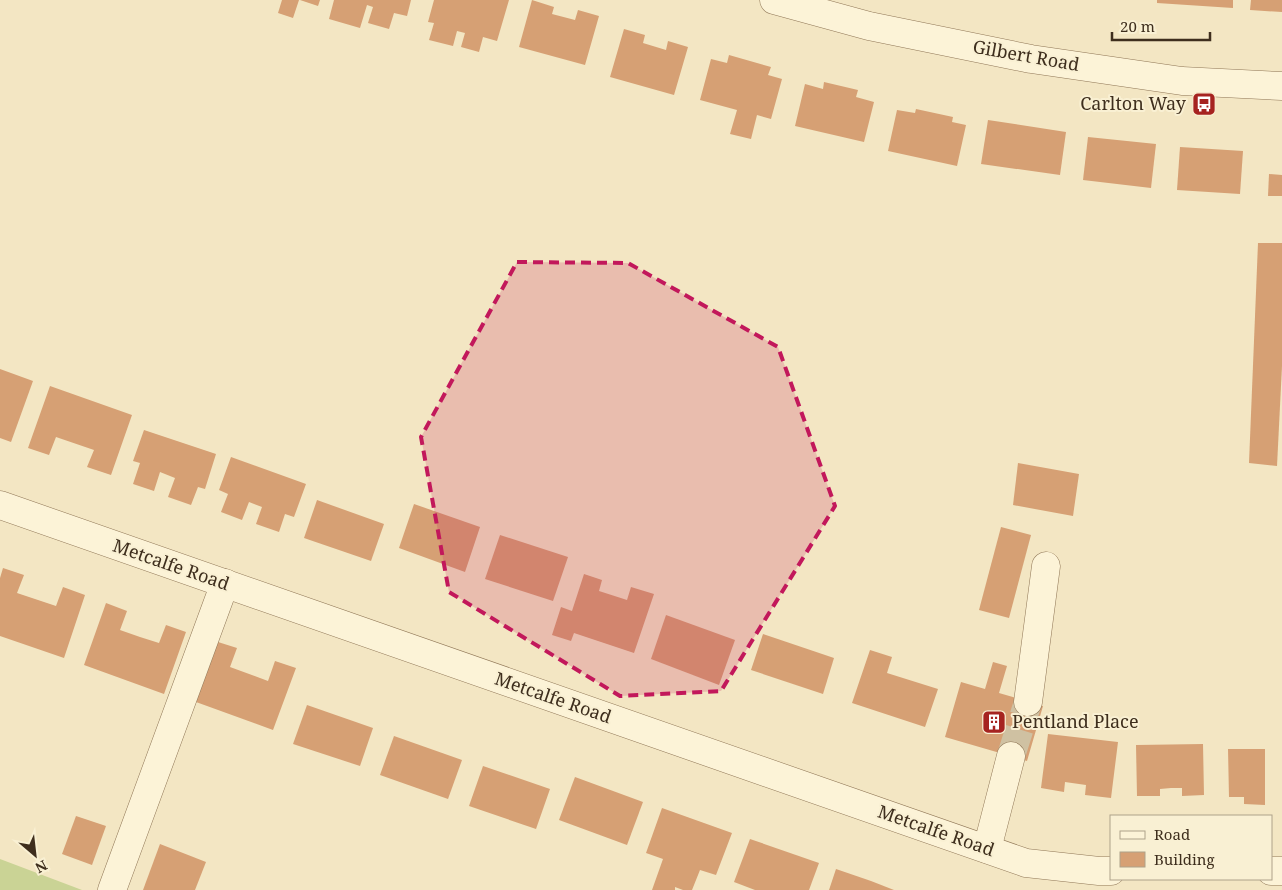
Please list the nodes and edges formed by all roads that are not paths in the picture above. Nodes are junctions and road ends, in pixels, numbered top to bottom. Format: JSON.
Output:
{"nodes":[{"id":1,"x":774,"y":0,"type":"edge"},
{"id":2,"x":1282,"y":86,"type":"edge"},
{"id":3,"x":0,"y":505,"type":"edge"},
{"id":4,"x":1046,"y":566,"type":"dead end"},
{"id":5,"x":225,"y":583,"type":"junction"},
{"id":6,"x":1028,"y":702,"type":"tunnel mouth"},
{"id":7,"x":1011,"y":756,"type":"tunnel mouth"},
{"id":8,"x":987,"y":850,"type":"junction"},
{"id":9,"x":1110,"y":871,"type":"edge"},
{"id":10,"x":112,"y":890,"type":"edge"}],
"edges":[{"from":1,"to":2,"type":"street","name":"Gilbert Road"},
{"from":3,"to":5,"type":"street","name":"Metcalfe Road"},
{"from":4,"to":6,"type":"street"},
{"from":5,"to":8,"type":"street","name":"Metcalfe Road"},
{"from":5,"to":10,"type":"street"},
{"from":7,"to":8,"type":"street"},
{"from":8,"to":9,"type":"street","name":"Metcalfe Road"}]}
